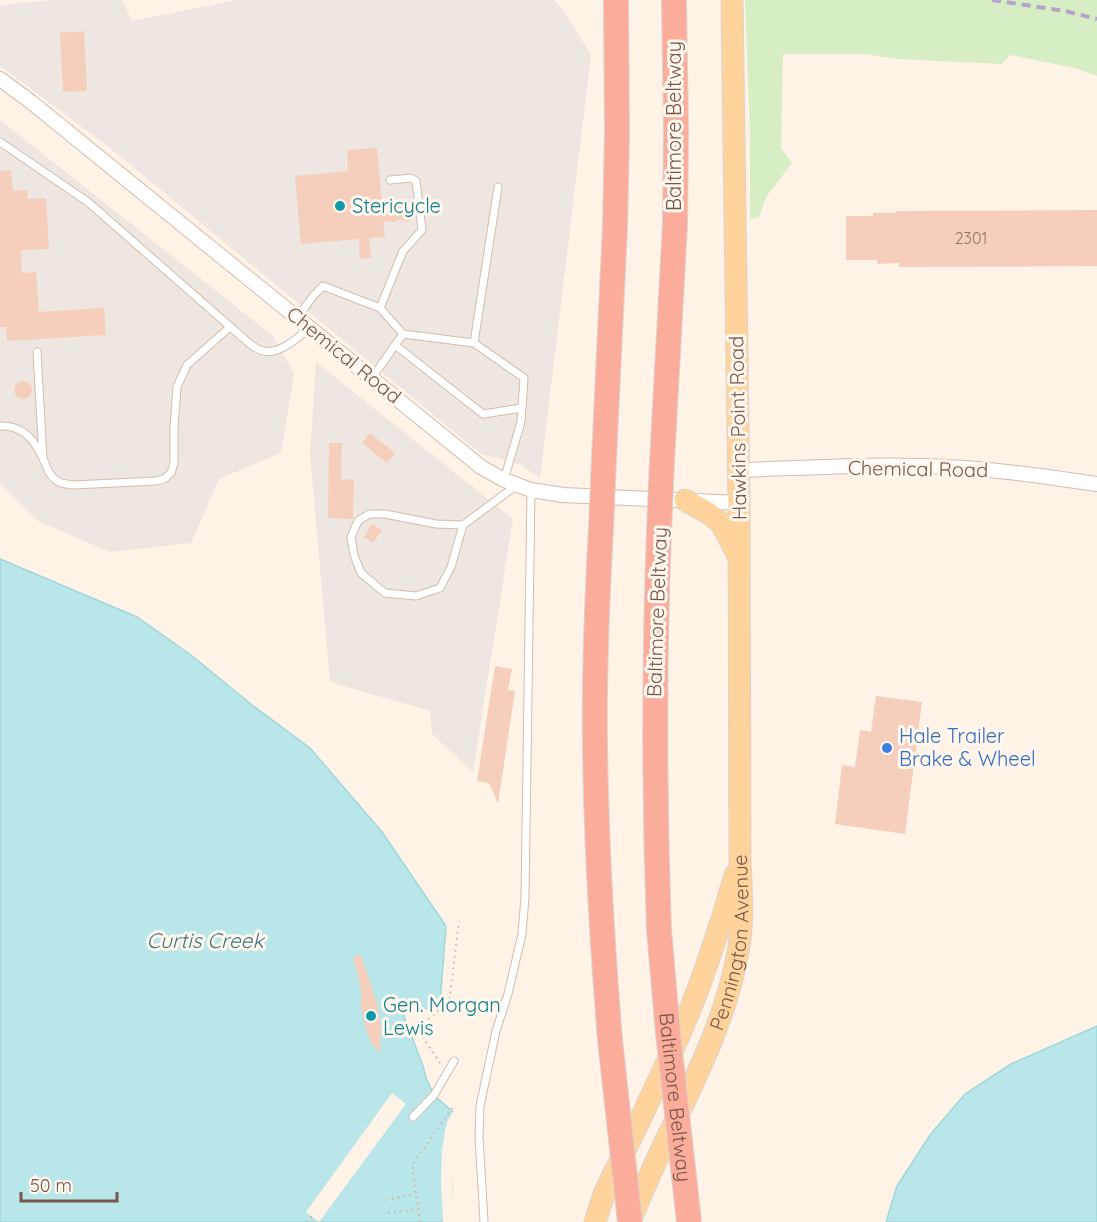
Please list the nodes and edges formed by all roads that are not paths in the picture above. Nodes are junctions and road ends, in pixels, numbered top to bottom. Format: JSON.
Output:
{"nodes":[{"id":1,"x":674,"y":0,"type":"edge"},
{"id":2,"x":732,"y":3,"type":"edge"},
{"id":3,"x":616,"y":11,"type":"edge"},
{"id":4,"x":0,"y":79,"type":"edge"},
{"id":5,"x":0,"y":142,"type":"edge"},
{"id":6,"x":390,"y":180,"type":"dead end"},
{"id":7,"x":498,"y":187,"type":"dead end"},
{"id":8,"x":380,"y":308,"type":"junction"},
{"id":9,"x":297,"y":318,"type":"junction"},
{"id":10,"x":230,"y":327,"type":"junction"},
{"id":11,"x":310,"y":328,"type":"junction"},
{"id":12,"x":403,"y":334,"type":"junction"},
{"id":13,"x":474,"y":343,"type":"junction"},
{"id":14,"x":395,"y":345,"type":"junction"},
{"id":15,"x":37,"y":352,"type":"dead end"},
{"id":16,"x":372,"y":378,"type":"junction"},
{"id":17,"x":522,"y":408,"type":"junction"},
{"id":18,"x":0,"y":426,"type":"edge"},
{"id":19,"x":43,"y":460,"type":"junction"},
{"id":20,"x":739,"y":470,"type":"junction"},
{"id":21,"x":511,"y":482,"type":"junction"},
{"id":22,"x":1097,"y":484,"type":"edge"},
{"id":23,"x":531,"y":490,"type":"junction"},
{"id":24,"x":685,"y":500,"type":"junction"},
{"id":25,"x":739,"y":503,"type":"junction"},
{"id":26,"x":463,"y":525,"type":"junction"},
{"id":27,"x":739,"y":558,"type":"junction"},
{"id":28,"x":740,"y":857,"type":"junction"},
{"id":29,"x":454,"y":1061,"type":"dead end"},
{"id":30,"x":413,"y":1117,"type":"dead end"},
{"id":31,"x":484,"y":1222,"type":"edge"},
{"id":32,"x":595,"y":1222,"type":"edge"},
{"id":33,"x":630,"y":1222,"type":"edge"},
{"id":34,"x":689,"y":1222,"type":"edge"}],
"edges":[{"from":1,"to":34,"type":"highway","name":"Baltimore Beltway","bridge":true},
{"from":2,"to":20,"type":"main road","name":"Hawkins Point Road"},
{"from":3,"to":33,"type":"highway","bridge":true},
{"from":4,"to":9,"type":"street","name":"Chemical Road"},
{"from":5,"to":10,"type":"lane"},
{"from":6,"to":8,"type":"lane"},
{"from":7,"to":13,"type":"lane"},
{"from":8,"to":9,"type":"lane"},
{"from":8,"to":12,"type":"lane"},
{"from":9,"to":11,"type":"street","name":"Chemical Road"},
{"from":10,"to":11,"type":"lane"},
{"from":10,"to":19,"type":"lane"},
{"from":11,"to":16,"type":"street","name":"Chemical Road"},
{"from":12,"to":13,"type":"lane"},
{"from":12,"to":14,"type":"lane"},
{"from":13,"to":17,"type":"lane"},
{"from":14,"to":16,"type":"lane"},
{"from":14,"to":17,"type":"lane"},
{"from":15,"to":19,"type":"lane"},
{"from":16,"to":21,"type":"street","name":"Chemical Road"},
{"from":17,"to":21,"type":"lane"},
{"from":18,"to":19,"type":"lane"},
{"from":20,"to":22,"type":"street","name":"Chemical Road"},
{"from":20,"to":25,"type":"main road","name":"Hawkins Point Road"},
{"from":21,"to":23,"type":"street","name":"Chemical Road"},
{"from":21,"to":26,"type":"lane"},
{"from":23,"to":24,"type":"street","name":"Chemical Road"},
{"from":23,"to":31,"type":"lane"},
{"from":24,"to":25,"type":"street","name":"Chemical Road"},
{"from":24,"to":27,"type":"main road"},
{"from":25,"to":27,"type":"main road","name":"Hawkins Point Road"},
{"from":26,"to":26,"type":"lane"},
{"from":27,"to":28,"type":"main road","name":"Hawkins Point Road"},
{"from":28,"to":32,"type":"main road","name":"Pennington Avenue"},
{"from":28,"to":33,"type":"main road","name":"Pennington Avenue"},
{"from":29,"to":30,"type":"lane"}]}
